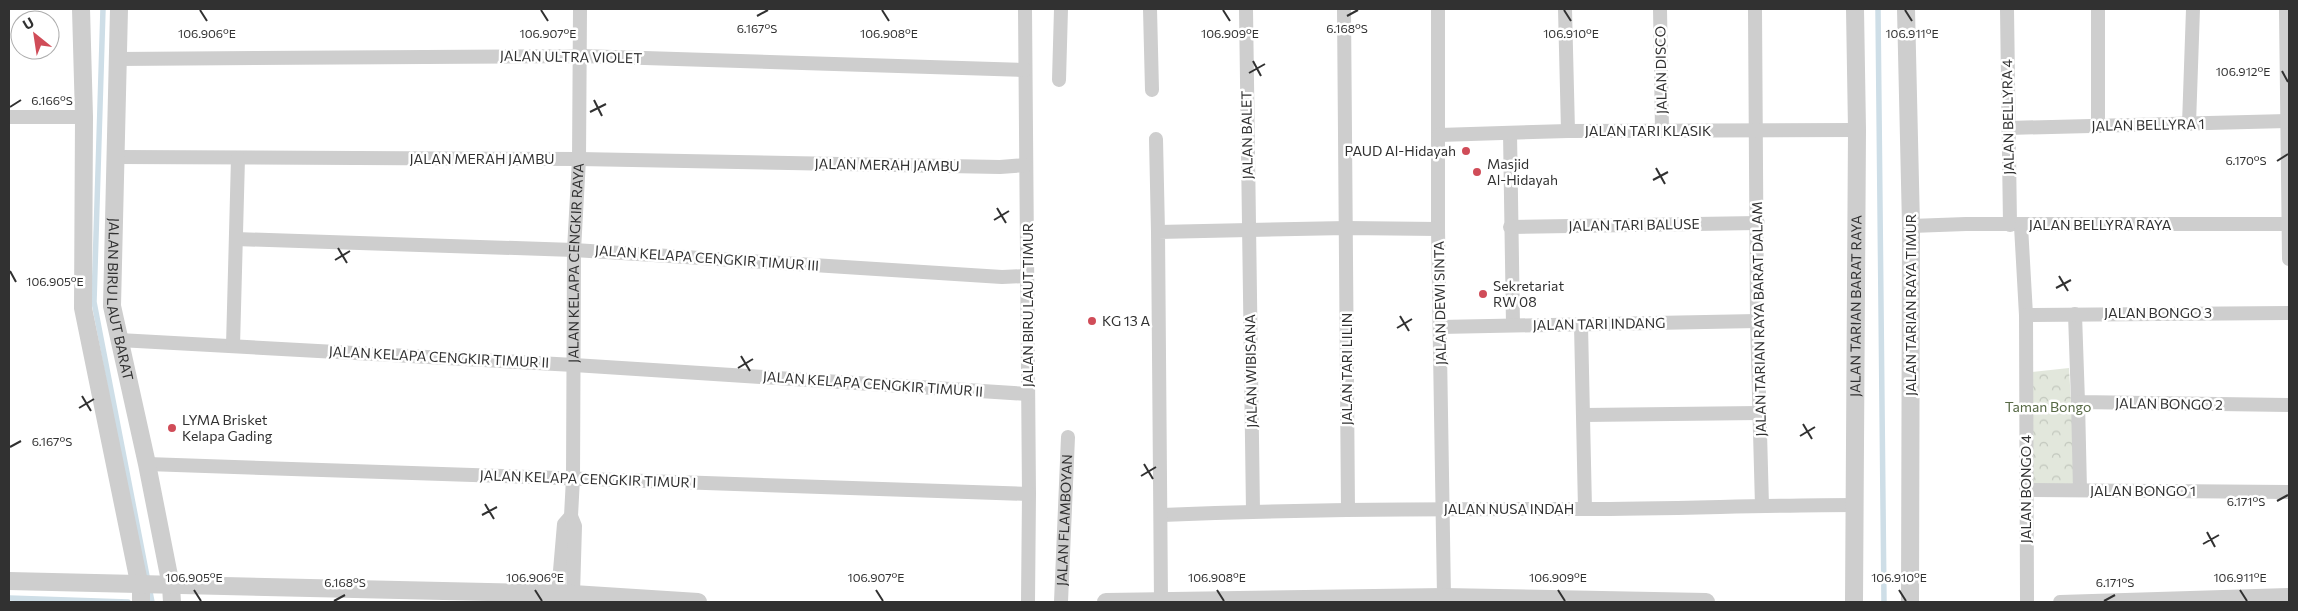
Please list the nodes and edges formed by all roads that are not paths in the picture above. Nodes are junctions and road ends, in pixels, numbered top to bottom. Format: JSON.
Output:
{"nodes":[{"id":1,"x":82,"y":9,"type":"edge"},
{"id":2,"x":119,"y":9,"type":"edge"},
{"id":3,"x":580,"y":9,"type":"edge"},
{"id":4,"x":1025,"y":9,"type":"edge"},
{"id":5,"x":1061,"y":9,"type":"edge"},
{"id":6,"x":1150,"y":9,"type":"edge"},
{"id":7,"x":1246,"y":9,"type":"edge"},
{"id":8,"x":1344,"y":9,"type":"edge"},
{"id":9,"x":1438,"y":9,"type":"edge"},
{"id":10,"x":1566,"y":9,"type":"edge"},
{"id":11,"x":1660,"y":9,"type":"edge"},
{"id":12,"x":1755,"y":9,"type":"edge"},
{"id":13,"x":1855,"y":9,"type":"edge"},
{"id":14,"x":1906,"y":9,"type":"edge"},
{"id":15,"x":2007,"y":9,"type":"edge"},
{"id":16,"x":2098,"y":9,"type":"edge"},
{"id":17,"x":2193,"y":9,"type":"edge"},
{"id":18,"x":2286,"y":9,"type":"edge"},
{"id":19,"x":581,"y":56,"type":"junction"},
{"id":20,"x":117,"y":59,"type":"junction"},
{"id":21,"x":1025,"y":70,"type":"junction"},
{"id":22,"x":1059,"y":80,"type":"dead end"},
{"id":23,"x":1152,"y":90,"type":"dead end"},
{"id":24,"x":9,"y":117,"type":"edge"},
{"id":25,"x":84,"y":117,"type":"junction"},
{"id":26,"x":2287,"y":121,"type":"junction"},
{"id":27,"x":2189,"y":124,"type":"junction"},
{"id":28,"x":2098,"y":126,"type":"junction"},
{"id":29,"x":2008,"y":128,"type":"junction"},
{"id":30,"x":1662,"y":130,"type":"junction"},
{"id":31,"x":1857,"y":130,"type":"junction"},
{"id":32,"x":1568,"y":131,"type":"junction"},
{"id":33,"x":1756,"y":131,"type":"junction"},
{"id":34,"x":1510,"y":133,"type":"junction"},
{"id":35,"x":1439,"y":135,"type":"junction"},
{"id":36,"x":1156,"y":140,"type":"dead end"},
{"id":37,"x":117,"y":157,"type":"junction"},
{"id":38,"x":238,"y":158,"type":"junction"},
{"id":39,"x":579,"y":159,"type":"junction"},
{"id":40,"x":1026,"y":165,"type":"junction"},
{"id":41,"x":1758,"y":223,"type":"junction"},
{"id":42,"x":2289,"y":224,"type":"edge"},
{"id":43,"x":2015,"y":225,"type":"junction"},
{"id":44,"x":1911,"y":226,"type":"junction"},
{"id":45,"x":1510,"y":227,"type":"junction"},
{"id":46,"x":1346,"y":228,"type":"junction"},
{"id":47,"x":1438,"y":229,"type":"junction"},
{"id":48,"x":1248,"y":231,"type":"junction"},
{"id":49,"x":1158,"y":232,"type":"junction"},
{"id":50,"x":236,"y":239,"type":"junction"},
{"id":51,"x":574,"y":250,"type":"junction"},
{"id":52,"x":2289,"y":259,"type":"edge"},
{"id":53,"x":1027,"y":276,"type":"junction"},
{"id":54,"x":2289,"y":312,"type":"edge"},
{"id":55,"x":2075,"y":314,"type":"junction"},
{"id":56,"x":2026,"y":315,"type":"junction"},
{"id":57,"x":1757,"y":321,"type":"junction"},
{"id":58,"x":1513,"y":325,"type":"junction"},
{"id":59,"x":1581,"y":325,"type":"junction"},
{"id":60,"x":1440,"y":327,"type":"junction"},
{"id":61,"x":119,"y":340,"type":"junction"},
{"id":62,"x":233,"y":346,"type":"junction"},
{"id":63,"x":574,"y":365,"type":"junction"},
{"id":64,"x":1028,"y":394,"type":"junction"},
{"id":65,"x":2078,"y":402,"type":"junction"},
{"id":66,"x":2289,"y":405,"type":"edge"},
{"id":67,"x":1759,"y":413,"type":"junction"},
{"id":68,"x":1584,"y":415,"type":"junction"},
{"id":69,"x":1068,"y":437,"type":"dead end"},
{"id":70,"x":147,"y":464,"type":"junction"},
{"id":71,"x":573,"y":478,"type":"junction"},
{"id":72,"x":2026,"y":490,"type":"junction"},
{"id":73,"x":2080,"y":490,"type":"junction"},
{"id":74,"x":2289,"y":492,"type":"edge"},
{"id":75,"x":1029,"y":494,"type":"junction"},
{"id":76,"x":1856,"y":505,"type":"junction"},
{"id":77,"x":1762,"y":506,"type":"junction"},
{"id":78,"x":1443,"y":508,"type":"junction"},
{"id":79,"x":1584,"y":509,"type":"junction"},
{"id":80,"x":1348,"y":510,"type":"junction"},
{"id":81,"x":1253,"y":511,"type":"junction"},
{"id":82,"x":1162,"y":515,"type":"junction"},
{"id":83,"x":9,"y":581,"type":"edge"},
{"id":84,"x":141,"y":591,"type":"edge"},
{"id":85,"x":170,"y":591,"type":"edge"},
{"id":86,"x":566,"y":594,"type":"junction"},
{"id":87,"x":2289,"y":595,"type":"edge"},
{"id":88,"x":1161,"y":596,"type":"edge"},
{"id":89,"x":1444,"y":597,"type":"junction"},
{"id":90,"x":698,"y":602,"type":"edge"},
{"id":91,"x":1028,"y":602,"type":"edge"},
{"id":92,"x":1061,"y":602,"type":"edge"},
{"id":93,"x":1106,"y":602,"type":"edge"},
{"id":94,"x":1706,"y":602,"type":"edge"},
{"id":95,"x":1854,"y":602,"type":"edge"},
{"id":96,"x":1910,"y":602,"type":"edge"},
{"id":97,"x":2027,"y":602,"type":"edge"},
{"id":98,"x":2060,"y":602,"type":"edge"}],
"edges":[{"from":1,"to":25,"type":"street"},
{"from":2,"to":20,"type":"street","name":"JALAN BIRU LAUT BARAT"},
{"from":3,"to":19,"type":"street","name":"JALAN KELAPA CENGKIR RAYA"},
{"from":4,"to":21,"type":"street","name":"JALAN BIRU LAUT TIMUR"},
{"from":5,"to":22,"type":"street"},
{"from":6,"to":23,"type":"street"},
{"from":7,"to":48,"type":"street","name":"JALAN BALET"},
{"from":8,"to":46,"type":"street","name":"JALAN TARI LILIN"},
{"from":9,"to":35,"type":"street","name":"JALAN DEWI SINTA"},
{"from":10,"to":32,"type":"street"},
{"from":11,"to":30,"type":"street","name":"JALAN DISCO"},
{"from":12,"to":33,"type":"street","name":"JALAN TARIAN RAYA BARAT DALAM"},
{"from":13,"to":31,"type":"street","name":"JALAN TARIAN BARAT RAYA"},
{"from":14,"to":44,"type":"street","name":"JALAN TARIAN RAYA TIMUR"},
{"from":15,"to":29,"type":"street","name":"JALAN BELLYRA 4"},
{"from":16,"to":28,"type":"street"},
{"from":17,"to":27,"type":"street"},
{"from":18,"to":26,"type":"street"},
{"from":19,"to":20,"type":"street","name":"JALAN ULTRA VIOLET"},
{"from":19,"to":21,"type":"street","name":"JALAN ULTRA VIOLET"},
{"from":19,"to":39,"type":"street","name":"JALAN KELAPA CENGKIR RAYA"},
{"from":20,"to":37,"type":"street","name":"JALAN BIRU LAUT BARAT"},
{"from":21,"to":40,"type":"street","name":"JALAN BIRU LAUT TIMUR"},
{"from":24,"to":25,"type":"street"},
{"from":25,"to":84,"type":"street"},
{"from":26,"to":27,"type":"street","name":"JALAN BELLYRA 1"},
{"from":26,"to":42,"type":"street"},
{"from":27,"to":28,"type":"street","name":"JALAN BELLYRA 1"},
{"from":28,"to":29,"type":"street","name":"JALAN BELLYRA 1"},
{"from":29,"to":43,"type":"street","name":"JALAN BELLYRA 4"},
{"from":30,"to":32,"type":"street","name":"JALAN TARI KLASIK"},
{"from":30,"to":33,"type":"street","name":"JALAN TARI KLASIK"},
{"from":31,"to":33,"type":"street","name":"JALAN TARI KLASIK"},
{"from":31,"to":76,"type":"street","name":"JALAN TARIAN BARAT RAYA"},
{"from":32,"to":34,"type":"street","name":"JALAN TARI KLASIK"},
{"from":33,"to":41,"type":"street","name":"JALAN TARIAN RAYA BARAT DALAM"},
{"from":34,"to":35,"type":"street","name":"JALAN TARI KLASIK"},
{"from":34,"to":45,"type":"street"},
{"from":35,"to":47,"type":"street","name":"JALAN DEWI SINTA"},
{"from":36,"to":49,"type":"street"},
{"from":37,"to":38,"type":"street","name":"JALAN MERAH JAMBU"},
{"from":37,"to":61,"type":"street","name":"JALAN BIRU LAUT BARAT"},
{"from":38,"to":39,"type":"street","name":"JALAN MERAH JAMBU"},
{"from":38,"to":50,"type":"street"},
{"from":39,"to":40,"type":"street","name":"JALAN MERAH JAMBU"},
{"from":39,"to":51,"type":"street","name":"JALAN KELAPA CENGKIR RAYA"},
{"from":40,"to":53,"type":"street","name":"JALAN BIRU LAUT TIMUR"},
{"from":41,"to":45,"type":"street","name":"JALAN TARI BALUSE"},
{"from":41,"to":57,"type":"street","name":"JALAN TARIAN RAYA BARAT DALAM"},
{"from":42,"to":43,"type":"street","name":"JALAN BELLYRA RAYA"},
{"from":42,"to":52,"type":"street"},
{"from":43,"to":44,"type":"street","name":"JALAN BELLYRA RAYA"},
{"from":43,"to":56,"type":"street","name":"JALAN BONGO 4"},
{"from":44,"to":96,"type":"street","name":"JALAN TARIAN RAYA TIMUR"},
{"from":45,"to":58,"type":"street"},
{"from":46,"to":47,"type":"street"},
{"from":46,"to":48,"type":"street"},
{"from":46,"to":80,"type":"street","name":"JALAN TARI LILIN"},
{"from":47,"to":60,"type":"street","name":"JALAN DEWI SINTA"},
{"from":48,"to":49,"type":"street"},
{"from":48,"to":81,"type":"street","name":"JALAN WIBISANA"},
{"from":49,"to":82,"type":"street"},
{"from":50,"to":51,"type":"street","name":"JALAN KELAPA CENGKIR TIMUR III"},
{"from":50,"to":62,"type":"street"},
{"from":51,"to":53,"type":"street","name":"JALAN KELAPA CENGKIR TIMUR III"},
{"from":51,"to":63,"type":"street","name":"JALAN KELAPA CENGKIR RAYA"},
{"from":53,"to":64,"type":"street","name":"JALAN BIRU LAUT TIMUR"},
{"from":54,"to":55,"type":"street","name":"JALAN BONGO 3"},
{"from":55,"to":56,"type":"street","name":"JALAN BONGO 3"},
{"from":55,"to":65,"type":"street"},
{"from":56,"to":72,"type":"street","name":"JALAN BONGO 4"},
{"from":57,"to":59,"type":"street","name":"JALAN TARI INDANG"},
{"from":57,"to":67,"type":"street","name":"JALAN TARIAN RAYA BARAT DALAM"},
{"from":58,"to":59,"type":"street","name":"JALAN TARI INDANG"},
{"from":58,"to":60,"type":"street","name":"JALAN TARI INDANG"},
{"from":59,"to":68,"type":"street"},
{"from":60,"to":78,"type":"street","name":"JALAN DEWI SINTA"},
{"from":61,"to":62,"type":"street","name":"JALAN KELAPA CENGKIR TIMUR II"},
{"from":61,"to":70,"type":"street","name":"JALAN BIRU LAUT BARAT"},
{"from":62,"to":63,"type":"street","name":"JALAN KELAPA CENGKIR TIMUR II"},
{"from":63,"to":64,"type":"street","name":"JALAN KELAPA CENGKIR TIMUR II"},
{"from":63,"to":71,"type":"street","name":"JALAN KELAPA CENGKIR RAYA"},
{"from":64,"to":75,"type":"street","name":"JALAN BIRU LAUT TIMUR"},
{"from":65,"to":66,"type":"street","name":"JALAN BONGO 2"},
{"from":65,"to":73,"type":"street"},
{"from":67,"to":68,"type":"street"},
{"from":67,"to":77,"type":"street","name":"JALAN TARIAN RAYA BARAT DALAM"},
{"from":68,"to":79,"type":"street"},
{"from":69,"to":92,"type":"street","name":"JALAN FLAMBOYAN"},
{"from":70,"to":71,"type":"street","name":"JALAN KELAPA CENGKIR TIMUR I"},
{"from":70,"to":85,"type":"street","name":"JALAN BIRU LAUT BARAT"},
{"from":71,"to":75,"type":"street","name":"JALAN KELAPA CENGKIR TIMUR I"},
{"from":71,"to":86,"type":"street","name":"JALAN KELAPA CENGKIR RAYA"},
{"from":72,"to":73,"type":"street","name":"JALAN BONGO 1"},
{"from":72,"to":97,"type":"street","name":"JALAN BONGO 4"},
{"from":73,"to":74,"type":"street","name":"JALAN BONGO 1"},
{"from":75,"to":91,"type":"street","name":"JALAN BIRU LAUT TIMUR"},
{"from":76,"to":77,"type":"street","name":"JALAN NUSA INDAH"},
{"from":76,"to":95,"type":"street","name":"JALAN TARIAN BARAT RAYA"},
{"from":77,"to":79,"type":"street","name":"JALAN NUSA INDAH"},
{"from":78,"to":79,"type":"street","name":"JALAN NUSA INDAH"},
{"from":78,"to":80,"type":"street","name":"JALAN NUSA INDAH"},
{"from":78,"to":89,"type":"street","name":"JALAN DEWI SINTA"},
{"from":80,"to":81,"type":"street","name":"JALAN NUSA INDAH"},
{"from":81,"to":82,"type":"street","name":"JALAN NUSA INDAH"},
{"from":82,"to":88,"type":"street"},
{"from":83,"to":84,"type":"street"},
{"from":84,"to":85,"type":"street"},
{"from":85,"to":86,"type":"street"},
{"from":86,"to":90,"type":"street"},
{"from":87,"to":98,"type":"street"},
{"from":88,"to":89,"type":"street"},
{"from":88,"to":93,"type":"street"},
{"from":89,"to":94,"type":"street"}]}
